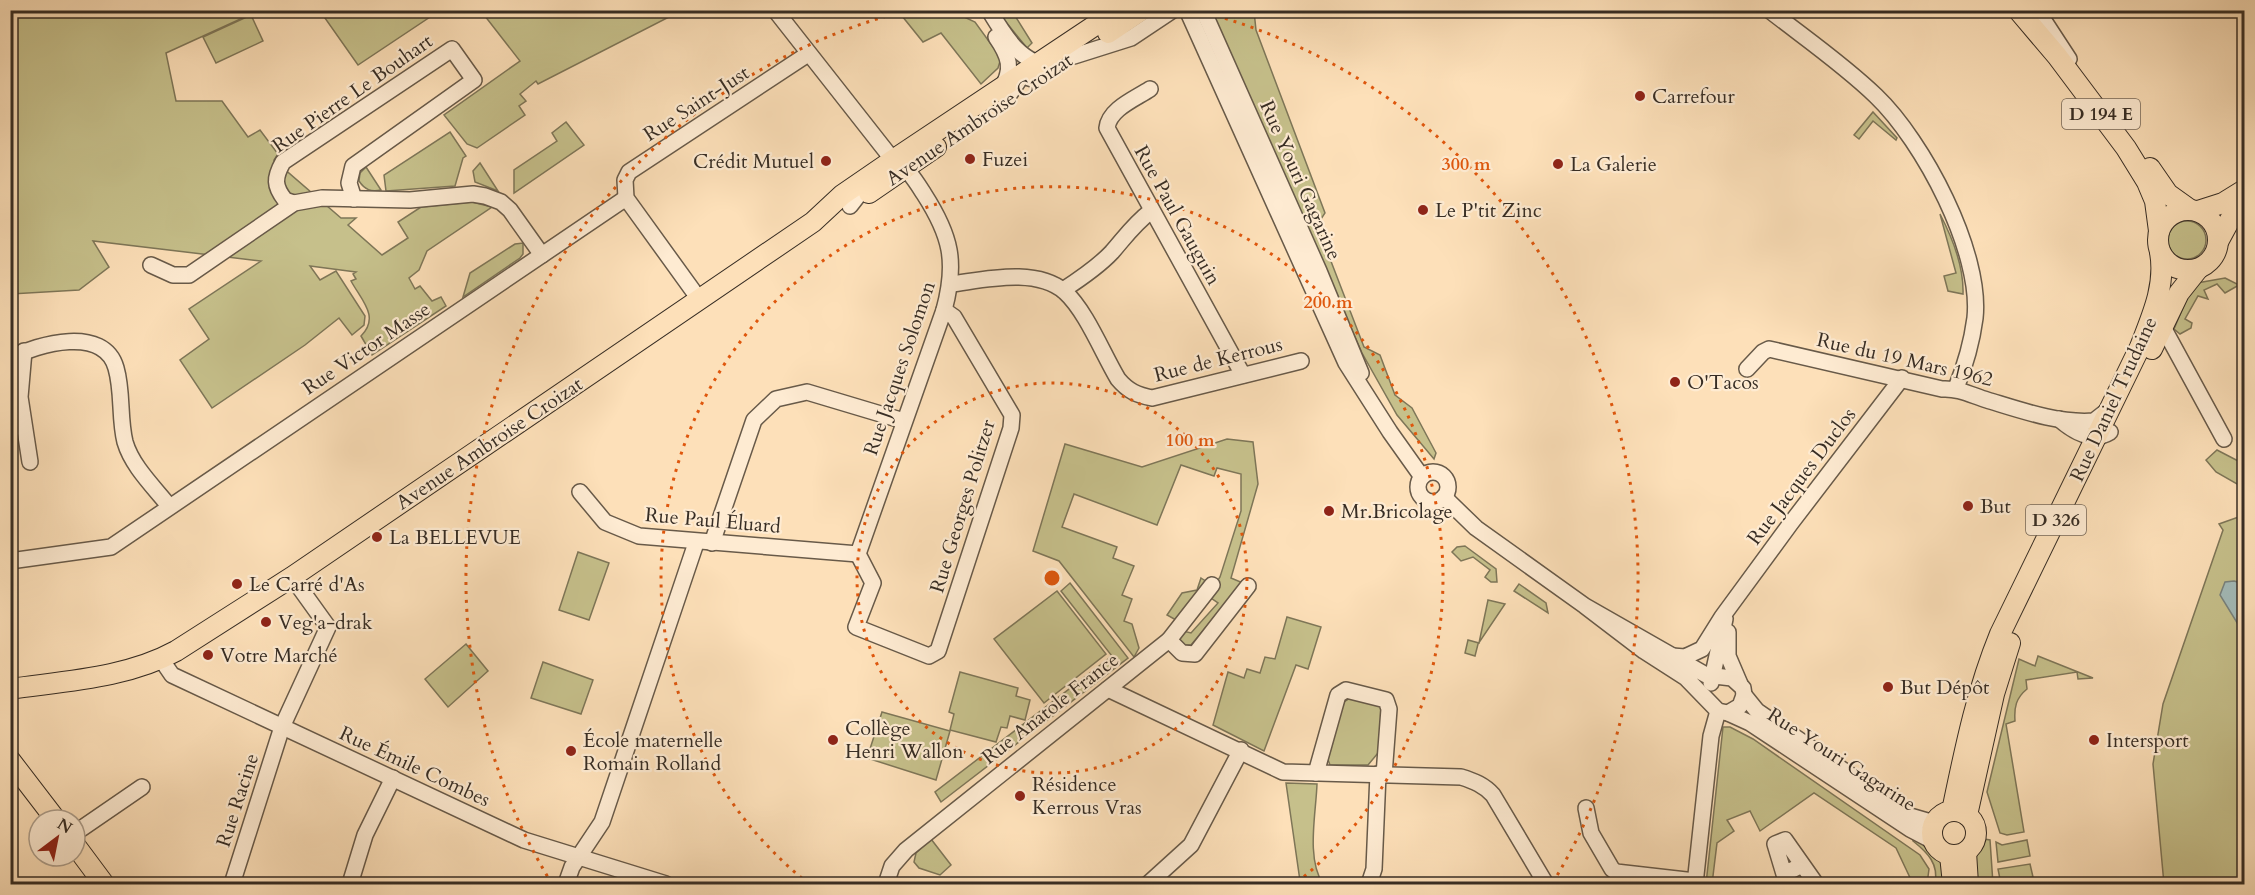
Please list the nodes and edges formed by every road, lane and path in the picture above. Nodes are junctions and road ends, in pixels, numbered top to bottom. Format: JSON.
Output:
{"nodes":[{"id":1,"x":775,"y":10,"type":"edge"},
{"id":2,"x":979,"y":10,"type":"edge"},
{"id":3,"x":989,"y":10,"type":"edge"},
{"id":4,"x":1118,"y":10,"type":"edge"},
{"id":5,"x":1142,"y":10,"type":"edge"},
{"id":6,"x":1173,"y":10,"type":"edge"},
{"id":7,"x":1186,"y":10,"type":"edge"},
{"id":8,"x":1203,"y":10,"type":"edge"},
{"id":9,"x":1769,"y":10,"type":"edge"},
{"id":10,"x":2018,"y":10,"type":"edge"},
{"id":11,"x":2026,"y":10,"type":"edge"},
{"id":12,"x":2037,"y":10,"type":"edge"},
{"id":13,"x":1207,"y":39,"type":"junction"},
{"id":14,"x":808,"y":54,"type":"junction"},
{"id":15,"x":1074,"y":56,"type":"junction"},
{"id":16,"x":2072,"y":64,"type":"junction"},
{"id":17,"x":1030,"y":74,"type":"junction"},
{"id":18,"x":1150,"y":89,"type":"dead end"},
{"id":19,"x":1004,"y":93,"type":"junction"},
{"id":20,"x":900,"y":164,"type":"junction"},
{"id":21,"x":2244,"y":190,"type":"edge"},
{"id":22,"x":626,"y":198,"type":"junction"},
{"id":23,"x":354,"y":199,"type":"junction"},
{"id":24,"x":294,"y":203,"type":"junction"},
{"id":25,"x":2244,"y":203,"type":"edge"},
{"id":26,"x":2193,"y":210,"type":"junction"},
{"id":27,"x":1151,"y":211,"type":"junction"},
{"id":28,"x":813,"y":222,"type":"junction"},
{"id":29,"x":2159,"y":231,"type":"junction"},
{"id":30,"x":2219,"y":240,"type":"junction"},
{"id":31,"x":2160,"y":252,"type":"junction"},
{"id":32,"x":542,"y":255,"type":"junction"},
{"id":33,"x":151,"y":265,"type":"dead end"},
{"id":34,"x":2198,"y":269,"type":"junction"},
{"id":35,"x":951,"y":284,"type":"junction"},
{"id":36,"x":1064,"y":290,"type":"junction"},
{"id":37,"x":699,"y":299,"type":"junction"},
{"id":38,"x":944,"y":310,"type":"junction"},
{"id":39,"x":2163,"y":327,"type":"junction"},
{"id":40,"x":17,"y":354,"type":"edge"},
{"id":41,"x":1301,"y":361,"type":"dead end"},
{"id":42,"x":1747,"y":369,"type":"dead end"},
{"id":43,"x":1243,"y":375,"type":"junction"},
{"id":44,"x":1902,"y":378,"type":"junction"},
{"id":45,"x":1956,"y":388,"type":"junction"},
{"id":46,"x":15,"y":394,"type":"edge"},
{"id":47,"x":2112,"y":406,"type":"junction"},
{"id":48,"x":2059,"y":419,"type":"junction"},
{"id":49,"x":903,"y":422,"type":"junction"},
{"id":50,"x":2103,"y":435,"type":"junction"},
{"id":51,"x":2224,"y":439,"type":"dead end"},
{"id":52,"x":30,"y":462,"type":"dead end"},
{"id":53,"x":580,"y":492,"type":"dead end"},
{"id":54,"x":169,"y":506,"type":"junction"},
{"id":55,"x":704,"y":543,"type":"junction"},
{"id":56,"x":858,"y":554,"type":"junction"},
{"id":57,"x":10,"y":561,"type":"edge"},
{"id":58,"x":292,"y":577,"type":"junction"},
{"id":59,"x":1212,"y":585,"type":"dead end"},
{"id":60,"x":1248,"y":586,"type":"dead end"},
{"id":61,"x":1735,"y":601,"type":"junction"},
{"id":62,"x":1585,"y":606,"type":"junction"},
{"id":63,"x":1169,"y":640,"type":"junction"},
{"id":64,"x":1671,"y":656,"type":"junction"},
{"id":65,"x":161,"y":659,"type":"junction"},
{"id":66,"x":10,"y":689,"type":"edge"},
{"id":67,"x":1108,"y":689,"type":"junction"},
{"id":68,"x":1742,"y":690,"type":"junction"},
{"id":69,"x":1717,"y":695,"type":"junction"},
{"id":70,"x":282,"y":727,"type":"junction"},
{"id":71,"x":1241,"y":750,"type":"junction"},
{"id":72,"x":10,"y":759,"type":"edge"},
{"id":73,"x":1316,"y":773,"type":"junction"},
{"id":74,"x":1381,"y":774,"type":"junction"},
{"id":75,"x":393,"y":778,"type":"junction"},
{"id":76,"x":142,"y":787,"type":"dead end"},
{"id":77,"x":47,"y":808,"type":"edge"},
{"id":78,"x":1586,"y":808,"type":"dead end"},
{"id":79,"x":1959,"y":813,"type":"junction"},
{"id":80,"x":87,"y":825,"type":"edge"},
{"id":81,"x":1934,"y":832,"type":"junction"},
{"id":82,"x":1958,"y":853,"type":"junction"},
{"id":83,"x":578,"y":858,"type":"junction"},
{"id":84,"x":87,"y":862,"type":"edge"},
{"id":85,"x":1803,"y":865,"type":"dead end"},
{"id":86,"x":1695,"y":883,"type":"edge"},
{"id":87,"x":104,"y":885,"type":"edge"},
{"id":88,"x":232,"y":885,"type":"edge"},
{"id":89,"x":350,"y":885,"type":"edge"},
{"id":90,"x":566,"y":885,"type":"edge"},
{"id":91,"x":666,"y":885,"type":"edge"},
{"id":92,"x":886,"y":885,"type":"edge"},
{"id":93,"x":1148,"y":885,"type":"edge"},
{"id":94,"x":1369,"y":885,"type":"edge"},
{"id":95,"x":1546,"y":885,"type":"edge"},
{"id":96,"x":1816,"y":885,"type":"edge"},
{"id":97,"x":1953,"y":885,"type":"edge"},
{"id":98,"x":1968,"y":885,"type":"edge"}],
"edges":[{"from":1,"to":14,"type":"street","name":"Rue Jacques Solomon"},
{"from":2,"to":17,"type":"street"},
{"from":3,"to":17,"type":"street"},
{"from":4,"to":17,"type":"main road","name":"Avenue Ambroise Croizat"},
{"from":5,"to":15,"type":"main road","name":"Avenue Ambroise Croizat"},
{"from":6,"to":15,"type":"street"},
{"from":7,"to":13,"type":"street"},
{"from":8,"to":13,"type":"street","name":"Rue Youri Gagarine"},
{"from":9,"to":45,"type":"street"},
{"from":10,"to":29,"type":"main road","number":"D 194 E"},
{"from":11,"to":16,"type":"main road","number":"D 194 E"},
{"from":12,"to":16,"type":"street"},
{"from":13,"to":62,"type":"street","name":"Rue Youri Gagarine"},
{"from":14,"to":20,"type":"street","name":"Rue Jacques Solomon"},
{"from":14,"to":22,"type":"street","name":"Rue Saint-Just"},
{"from":15,"to":17,"type":"main road","name":"Avenue Ambroise Croizat"},
{"from":16,"to":26,"type":"main road","number":"D 194 E"},
{"from":17,"to":19,"type":"main road","name":"Avenue Ambroise Croizat"},
{"from":18,"to":27,"type":"street","name":"Rue Paul Gauguin"},
{"from":19,"to":20,"type":"main road","name":"Avenue Ambroise Croizat"},
{"from":19,"to":20,"type":"main road","name":"Avenue Ambroise Croizat"},
{"from":20,"to":28,"type":"main road","name":"Avenue Ambroise Croizat"},
{"from":20,"to":28,"type":"main road","name":"Avenue Ambroise Croizat"},
{"from":20,"to":35,"type":"street","name":"Rue Jacques Solomon"},
{"from":21,"to":26,"type":"main road"},
{"from":22,"to":32,"type":"street","name":"Rue Victor Masse"},
{"from":22,"to":37,"type":"street"},
{"from":23,"to":24,"type":"street"},
{"from":23,"to":24,"type":"street","name":"Rue Pierre Le Bouhart"},
{"from":23,"to":32,"type":"street"},
{"from":24,"to":33,"type":"street"},
{"from":25,"to":30,"type":"main road"},
{"from":26,"to":29,"type":"main road"},
{"from":26,"to":30,"type":"main road"},
{"from":27,"to":36,"type":"street"},
{"from":27,"to":43,"type":"street","name":"Rue Paul Gauguin"},
{"from":28,"to":37,"type":"main road","name":"Avenue Ambroise Croizat"},
{"from":29,"to":31,"type":"main road"},
{"from":30,"to":34,"type":"main road"},
{"from":31,"to":34,"type":"main road"},
{"from":31,"to":47,"type":"main road","name":"Rue Daniel Trudaine","number":"D 326"},
{"from":32,"to":54,"type":"street","name":"Rue Victor Masse"},
{"from":34,"to":39,"type":"main road","number":"D 326"},
{"from":35,"to":36,"type":"street"},
{"from":35,"to":38,"type":"street","name":"Rue Jacques Solomon"},
{"from":36,"to":43,"type":"street","name":"Rue de Kerrous"},
{"from":37,"to":58,"type":"main road","name":"Avenue Ambroise Croizat"},
{"from":38,"to":49,"type":"street","name":"Rue Jacques Solomon"},
{"from":38,"to":56,"type":"street","name":"Rue Georges Politzer"},
{"from":39,"to":50,"type":"main road","number":"D 326"},
{"from":39,"to":51,"type":"street"},
{"from":40,"to":46,"type":"street"},
{"from":40,"to":54,"type":"street"},
{"from":41,"to":43,"type":"street","name":"Rue de Kerrous"},
{"from":42,"to":44,"type":"street","name":"Rue du 19 Mars 1962"},
{"from":44,"to":45,"type":"street","name":"Rue du 19 Mars 1962"},
{"from":44,"to":61,"type":"street","name":"Rue Jacques Duclos"},
{"from":45,"to":48,"type":"street","name":"Rue du 19 Mars 1962"},
{"from":46,"to":52,"type":"street"},
{"from":47,"to":48,"type":"street","name":"Rue du 19 Mars 1962"},
{"from":47,"to":50,"type":"main road","name":"Rue Daniel Trudaine","number":"D 326"},
{"from":48,"to":50,"type":"street","name":"Rue du 19 Mars 1962"},
{"from":49,"to":55,"type":"street"},
{"from":49,"to":56,"type":"street","name":"Rue Jacques Solomon"},
{"from":50,"to":79,"type":"main road","name":"Rue Daniel Trudaine","number":"D 326"},
{"from":53,"to":55,"type":"street","name":"Rue Paul Éluard"},
{"from":54,"to":57,"type":"street","name":"Rue Victor Masse"},
{"from":55,"to":56,"type":"street","name":"Rue Paul Éluard"},
{"from":55,"to":83,"type":"street"},
{"from":58,"to":65,"type":"main road","name":"Avenue Ambroise Croizat"},
{"from":58,"to":70,"type":"street","name":"Rue Racine"},
{"from":59,"to":63,"type":"street","name":"Rue Anatole France"},
{"from":60,"to":63,"type":"street"},
{"from":61,"to":64,"type":"street","name":"Rue Jacques Duclos"},
{"from":61,"to":68,"type":"street","name":"Rue Jacques Duclos"},
{"from":61,"to":69,"type":"street","name":"Rue Jacques Duclos"},
{"from":62,"to":64,"type":"street","name":"Rue Youri Gagarine"},
{"from":62,"to":69,"type":"street","name":"Rue Youri Gagarine"},
{"from":63,"to":67,"type":"street","name":"Rue Anatole France"},
{"from":64,"to":69,"type":"street","name":"Rue Youri Gagarine"},
{"from":65,"to":66,"type":"main road","name":"Avenue Ambroise Croizat"},
{"from":65,"to":70,"type":"street","name":"Rue Émile Combes"},
{"from":67,"to":71,"type":"street"},
{"from":67,"to":92,"type":"street","name":"Rue Anatole France"},
{"from":68,"to":69,"type":"street"},
{"from":68,"to":69,"type":"street"},
{"from":68,"to":81,"type":"street","name":"Rue Youri Gagarine"},
{"from":69,"to":81,"type":"street","name":"Rue Youri Gagarine"},
{"from":69,"to":86,"type":"street","name":"Rue Jacques Duclos"},
{"from":70,"to":75,"type":"street","name":"Rue Émile Combes"},
{"from":70,"to":88,"type":"street","name":"Rue Racine"},
{"from":71,"to":73,"type":"street"},
{"from":71,"to":93,"type":"street"},
{"from":72,"to":77,"type":"main road"},
{"from":73,"to":74,"type":"street"},
{"from":73,"to":74,"type":"street"},
{"from":74,"to":94,"type":"street"},
{"from":74,"to":95,"type":"street"},
{"from":75,"to":83,"type":"street","name":"Rue Émile Combes"},
{"from":75,"to":89,"type":"street"},
{"from":76,"to":80,"type":"street"},
{"from":78,"to":86,"type":"street"},
{"from":79,"to":81,"type":"main road"},
{"from":79,"to":82,"type":"main road"},
{"from":81,"to":82,"type":"main road"},
{"from":82,"to":97,"type":"main road"},
{"from":82,"to":98,"type":"main road"},
{"from":83,"to":90,"type":"street"},
{"from":83,"to":91,"type":"street","name":"Rue Émile Combes"},
{"from":84,"to":87,"type":"main road"},
{"from":85,"to":96,"type":"street"}]}
